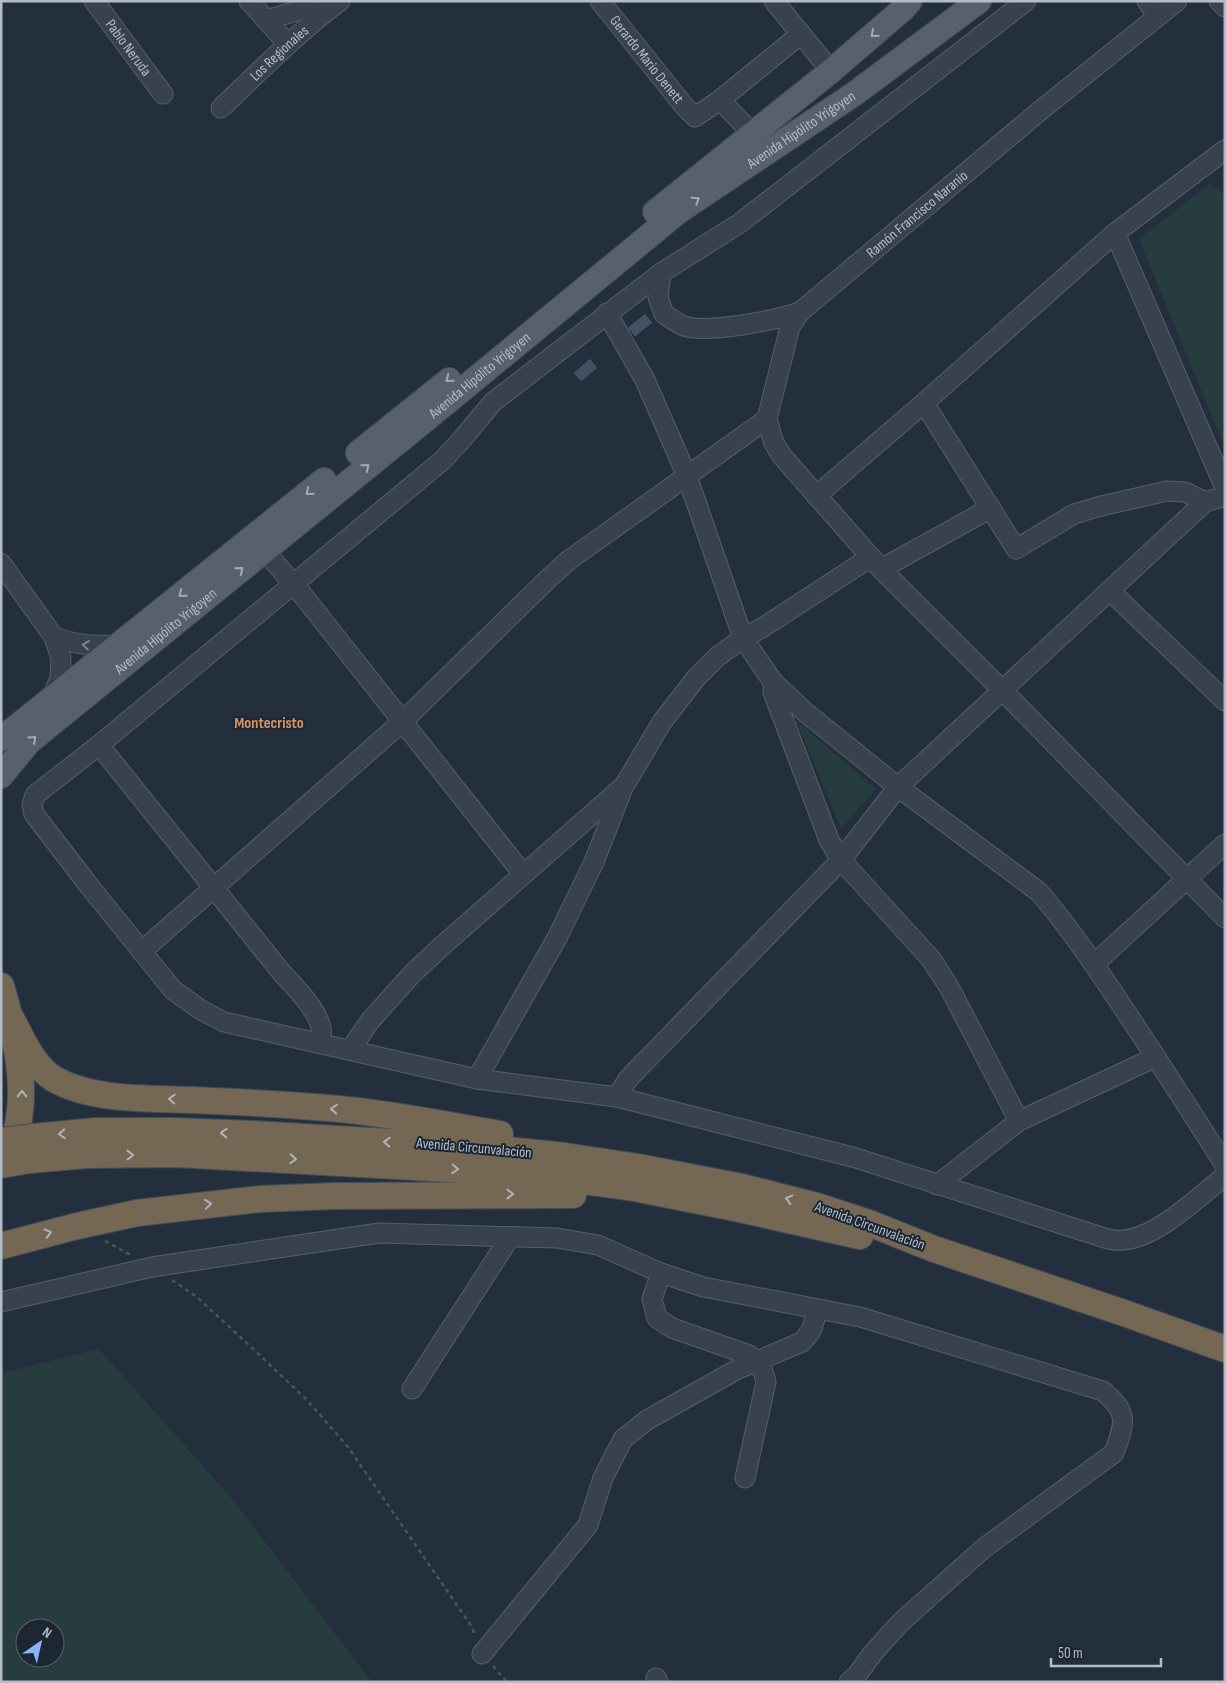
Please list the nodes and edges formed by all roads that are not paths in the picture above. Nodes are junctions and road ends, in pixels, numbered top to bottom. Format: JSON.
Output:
{"nodes":[{"id":1,"x":94,"y":1,"type":"edge"},
{"id":2,"x":248,"y":1,"type":"edge"},
{"id":3,"x":331,"y":1,"type":"edge"},
{"id":4,"x":340,"y":1,"type":"edge"},
{"id":5,"x":600,"y":1,"type":"edge"},
{"id":6,"x":774,"y":1,"type":"edge"},
{"id":7,"x":910,"y":1,"type":"edge"},
{"id":8,"x":979,"y":1,"type":"edge"},
{"id":9,"x":1026,"y":1,"type":"edge"},
{"id":10,"x":1177,"y":1,"type":"edge"},
{"id":11,"x":1219,"y":1,"type":"edge"},
{"id":12,"x":1225,"y":7,"type":"edge"},
{"id":13,"x":1153,"y":8,"type":"edge"},
{"id":14,"x":266,"y":20,"type":"junction"},
{"id":15,"x":801,"y":34,"type":"junction"},
{"id":16,"x":288,"y":44,"type":"junction"},
{"id":17,"x":831,"y":71,"type":"junction"},
{"id":18,"x":163,"y":94,"type":"dead end"},
{"id":19,"x":720,"y":100,"type":"junction"},
{"id":20,"x":222,"y":108,"type":"dead end"},
{"id":21,"x":753,"y":134,"type":"junction"},
{"id":22,"x":1225,"y":150,"type":"edge"},
{"id":23,"x":1115,"y":233,"type":"junction"},
{"id":24,"x":661,"y":274,"type":"junction"},
{"id":25,"x":800,"y":312,"type":"junction"},
{"id":26,"x":607,"y":313,"type":"junction"},
{"id":27,"x":924,"y":403,"type":"junction"},
{"id":28,"x":767,"y":419,"type":"junction"},
{"id":29,"x":687,"y":476,"type":"junction"},
{"id":30,"x":1225,"y":488,"type":"edge"},
{"id":31,"x":816,"y":496,"type":"junction"},
{"id":32,"x":1225,"y":496,"type":"edge"},
{"id":33,"x":1204,"y":502,"type":"junction"},
{"id":34,"x":991,"y":508,"type":"junction"},
{"id":35,"x":264,"y":550,"type":"junction"},
{"id":36,"x":1,"y":563,"type":"edge"},
{"id":37,"x":876,"y":564,"type":"junction"},
{"id":38,"x":292,"y":584,"type":"junction"},
{"id":39,"x":1110,"y":591,"type":"junction"},
{"id":40,"x":54,"y":637,"type":"junction"},
{"id":41,"x":743,"y":638,"type":"junction"},
{"id":42,"x":118,"y":645,"type":"junction"},
{"id":43,"x":773,"y":682,"type":"junction"},
{"id":44,"x":1001,"y":689,"type":"junction"},
{"id":45,"x":51,"y":698,"type":"junction"},
{"id":46,"x":1225,"y":701,"type":"edge"},
{"id":47,"x":402,"y":722,"type":"junction"},
{"id":48,"x":1,"y":739,"type":"edge"},
{"id":49,"x":99,"y":745,"type":"junction"},
{"id":50,"x":1,"y":776,"type":"edge"},
{"id":51,"x":624,"y":786,"type":"junction"},
{"id":52,"x":898,"y":787,"type":"junction"},
{"id":53,"x":1225,"y":844,"type":"edge"},
{"id":54,"x":841,"y":860,"type":"junction"},
{"id":55,"x":524,"y":874,"type":"junction"},
{"id":56,"x":1187,"y":879,"type":"junction"},
{"id":57,"x":214,"y":888,"type":"junction"},
{"id":58,"x":1225,"y":918,"type":"edge"},
{"id":59,"x":142,"y":951,"type":"junction"},
{"id":60,"x":1094,"y":964,"type":"junction"},
{"id":61,"x":1,"y":986,"type":"edge"},
{"id":62,"x":10,"y":1018,"type":"junction"},
{"id":63,"x":321,"y":1044,"type":"junction"},
{"id":64,"x":350,"y":1050,"type":"junction"},
{"id":65,"x":1156,"y":1057,"type":"junction"},
{"id":66,"x":477,"y":1079,"type":"junction"},
{"id":67,"x":617,"y":1097,"type":"junction"},
{"id":68,"x":1019,"y":1120,"type":"junction"},
{"id":69,"x":1,"y":1141,"type":"edge"},
{"id":70,"x":32,"y":1148,"type":"junction"},
{"id":71,"x":1,"y":1165,"type":"edge"},
{"id":72,"x":1225,"y":1165,"type":"edge"},
{"id":73,"x":1,"y":1174,"type":"edge"},
{"id":74,"x":1225,"y":1176,"type":"edge"},
{"id":75,"x":937,"y":1185,"type":"junction"},
{"id":76,"x":742,"y":1187,"type":"junction"},
{"id":77,"x":826,"y":1228,"type":"junction"},
{"id":78,"x":510,"y":1237,"type":"junction"},
{"id":79,"x":1,"y":1246,"type":"edge"},
{"id":80,"x":934,"y":1249,"type":"junction"},
{"id":81,"x":661,"y":1273,"type":"junction"},
{"id":82,"x":1,"y":1302,"type":"edge"},
{"id":83,"x":818,"y":1309,"type":"junction"},
{"id":84,"x":1225,"y":1349,"type":"edge"},
{"id":85,"x":758,"y":1361,"type":"junction"},
{"id":86,"x":412,"y":1389,"type":"dead end"},
{"id":87,"x":746,"y":1478,"type":"dead end"},
{"id":88,"x":482,"y":1654,"type":"road end"},
{"id":89,"x":849,"y":1682,"type":"edge"}],
"edges":[{"from":1,"to":18,"type":"street","name":"Pablo Neruda"},
{"from":2,"to":14,"type":"street"},
{"from":3,"to":14,"type":"street","name":"Los Regionales"},
{"from":4,"to":16,"type":"street","name":"Los Regionales"},
{"from":5,"to":19,"type":"street","name":"Gerardo Mario Denett"},
{"from":6,"to":15,"type":"street"},
{"from":7,"to":17,"type":"main road","name":"Avenida Hipólito Yrigoyen","one_way":true},
{"from":35,"to":8,"type":"main road","name":"Avenida Hipólito Yrigoyen","one_way":true},
{"from":9,"to":24,"type":"street"},
{"from":10,"to":13,"type":"street","name":"Ramón Francisco Naranio"},
{"from":11,"to":12,"type":"street"},
{"from":13,"to":25,"type":"street","name":"Ramón Francisco Naranio"},
{"from":14,"to":16,"type":"street"},
{"from":15,"to":17,"type":"street"},
{"from":15,"to":19,"type":"street"},
{"from":16,"to":20,"type":"street","name":"Los Regionales"},
{"from":17,"to":21,"type":"main road","name":"Avenida Hipólito Yrigoyen"},
{"from":19,"to":21,"type":"street"},
{"from":21,"to":42,"type":"main road","name":"Avenida Hipólito Yrigoyen","one_way":true},
{"from":22,"to":23,"type":"street"},
{"from":23,"to":27,"type":"street"},
{"from":23,"to":30,"type":"street"},
{"from":24,"to":25,"type":"street","name":"Ramón Francisco Naranio"},
{"from":24,"to":26,"type":"street"},
{"from":25,"to":28,"type":"street"},
{"from":26,"to":29,"type":"street"},
{"from":26,"to":38,"type":"street"},
{"from":27,"to":31,"type":"street"},
{"from":27,"to":34,"type":"street"},
{"from":28,"to":29,"type":"street"},
{"from":28,"to":31,"type":"street"},
{"from":29,"to":41,"type":"street"},
{"from":29,"to":47,"type":"street"},
{"from":31,"to":37,"type":"street"},
{"from":32,"to":33,"type":"street"},
{"from":33,"to":34,"type":"street"},
{"from":33,"to":39,"type":"street"},
{"from":34,"to":37,"type":"street"},
{"from":35,"to":38,"type":"street"},
{"from":50,"to":35,"type":"main road","name":"Avenida Hipólito Yrigoyen","one_way":true},
{"from":36,"to":40,"type":"street"},
{"from":37,"to":41,"type":"street"},
{"from":37,"to":44,"type":"street"},
{"from":38,"to":47,"type":"street"},
{"from":38,"to":49,"type":"street"},
{"from":39,"to":44,"type":"street"},
{"from":39,"to":46,"type":"street"},
{"from":42,"to":40,"type":"street","one_way":true},
{"from":40,"to":45,"type":"street"},
{"from":41,"to":43,"type":"street"},
{"from":41,"to":51,"type":"street"},
{"from":42,"to":45,"type":"main road","name":"Avenida Hipólito Yrigoyen"},
{"from":43,"to":52,"type":"street"},
{"from":43,"to":54,"type":"street"},
{"from":44,"to":52,"type":"street"},
{"from":44,"to":56,"type":"street"},
{"from":45,"to":48,"type":"main road","name":"Avenida Hipólito Yrigoyen"},
{"from":47,"to":55,"type":"street"},
{"from":47,"to":57,"type":"street"},
{"from":49,"to":57,"type":"street"},
{"from":49,"to":59,"type":"street"},
{"from":51,"to":55,"type":"street"},
{"from":51,"to":66,"type":"street"},
{"from":52,"to":54,"type":"street"},
{"from":52,"to":60,"type":"street"},
{"from":53,"to":56,"type":"street"},
{"from":54,"to":67,"type":"street"},
{"from":54,"to":68,"type":"street"},
{"from":55,"to":64,"type":"street"},
{"from":56,"to":58,"type":"street"},
{"from":56,"to":60,"type":"street"},
{"from":57,"to":59,"type":"street"},
{"from":57,"to":63,"type":"street"},
{"from":59,"to":63,"type":"street"},
{"from":60,"to":65,"type":"street"},
{"from":61,"to":62,"type":"highway"},
{"from":73,"to":62,"type":"highway","one_way":true},
{"from":76,"to":62,"type":"highway","one_way":true},
{"from":63,"to":64,"type":"street"},
{"from":64,"to":66,"type":"street"},
{"from":65,"to":68,"type":"street"},
{"from":65,"to":72,"type":"street"},
{"from":66,"to":67,"type":"street"},
{"from":67,"to":75,"type":"street"},
{"from":68,"to":75,"type":"street"},
{"from":69,"to":70,"type":"highway","name":"Avenida Circunvalación","bridge":true},
{"from":70,"to":71,"type":"highway","name":"Avenida Circunvalación","bridge":true},
{"from":76,"to":70,"type":"highway","name":"Avenida Circunvalación","one_way":true},
{"from":70,"to":77,"type":"highway","name":"Avenida Circunvalación","one_way":true},
{"from":74,"to":75,"type":"street"},
{"from":80,"to":76,"type":"highway","name":"Avenida Circunvalación","one_way":true},
{"from":79,"to":77,"type":"highway","one_way":true},
{"from":77,"to":80,"type":"highway","name":"Avenida Circunvalación"},
{"from":78,"to":81,"type":"street"},
{"from":78,"to":82,"type":"street"},
{"from":78,"to":86,"type":"street"},
{"from":80,"to":84,"type":"highway","name":"Avenida Circunvalación"},
{"from":81,"to":83,"type":"street"},
{"from":81,"to":85,"type":"street"},
{"from":83,"to":85,"type":"street"},
{"from":83,"to":89,"type":"street"},
{"from":85,"to":87,"type":"street"},
{"from":85,"to":88,"type":"street"}]}
